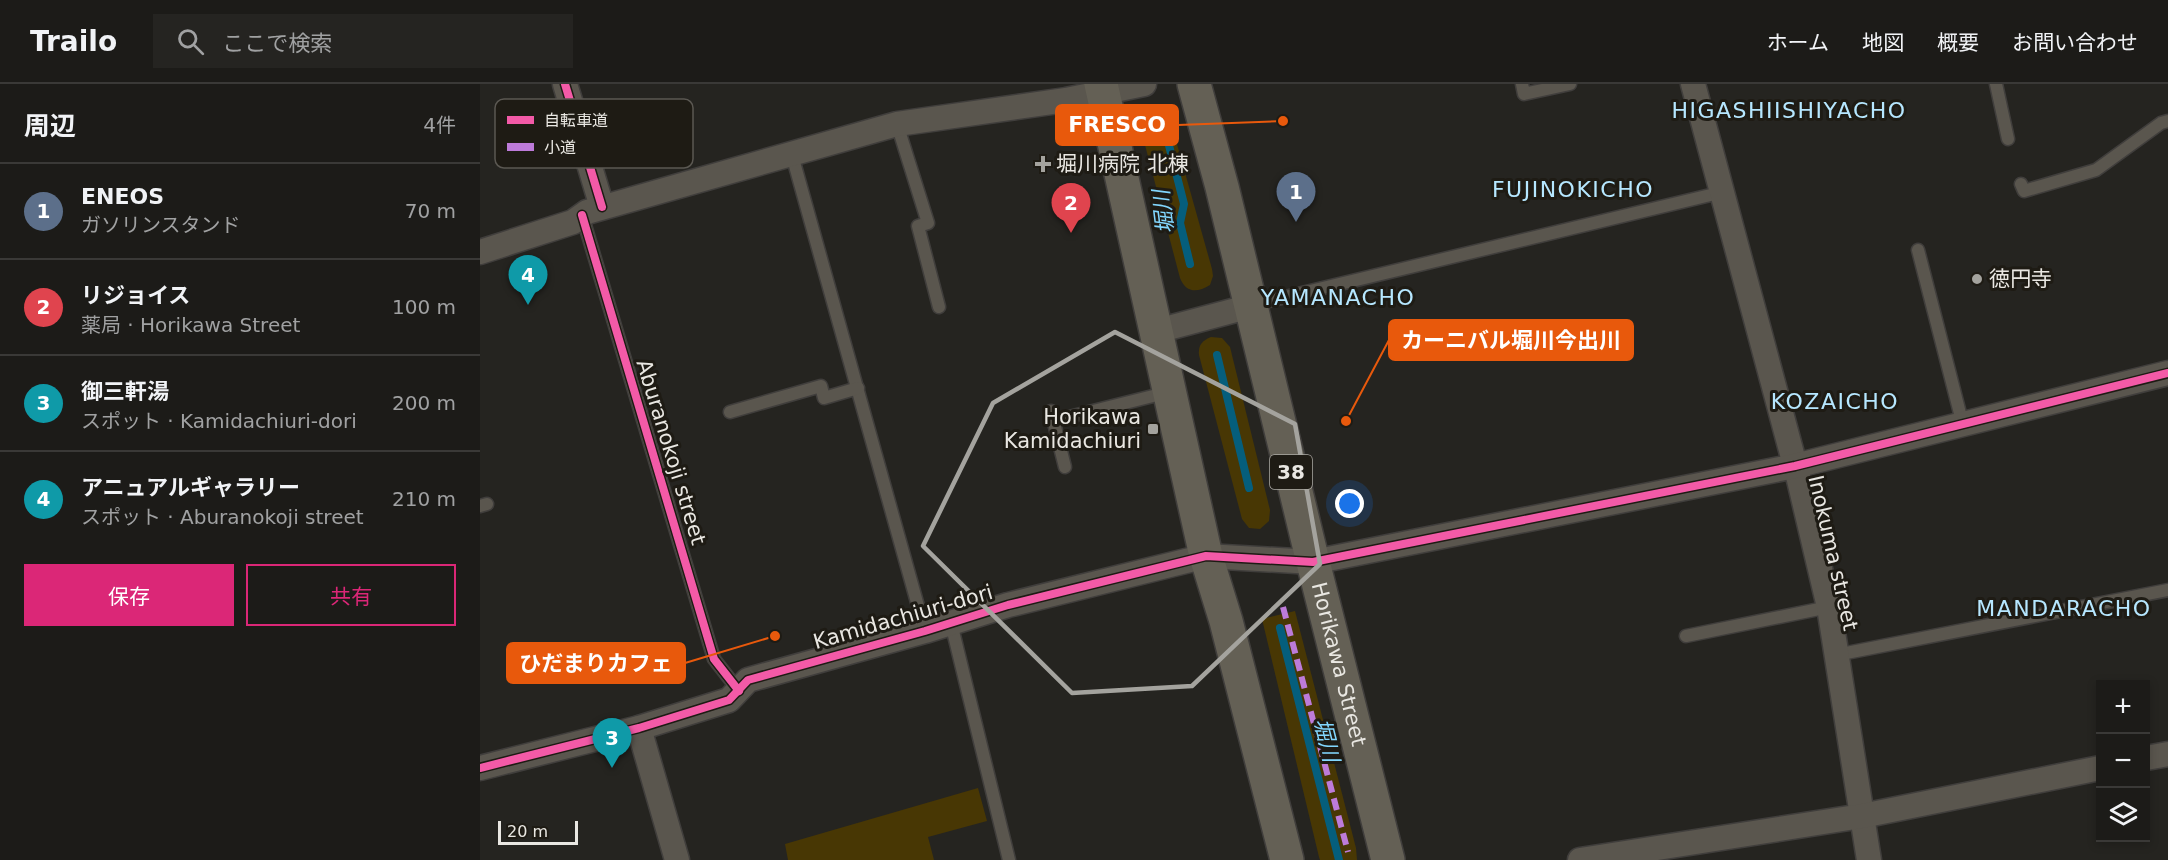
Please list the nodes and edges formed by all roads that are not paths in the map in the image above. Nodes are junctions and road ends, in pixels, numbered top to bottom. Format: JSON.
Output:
{"nodes":[{"id":1,"x":565,"y":84,"type":"edge"},
{"id":2,"x":1144,"y":84,"type":"edge"},
{"id":3,"x":1194,"y":84,"type":"edge"},
{"id":4,"x":1522,"y":84,"type":"edge"},
{"id":5,"x":1570,"y":84,"type":"edge"},
{"id":6,"x":1996,"y":84,"type":"edge"},
{"id":7,"x":1698,"y":85,"type":"edge"},
{"id":8,"x":1102,"y":89,"type":"edge"},
{"id":9,"x":568,"y":99,"type":"edge"},
{"id":10,"x":2168,"y":122,"type":"edge"},
{"id":11,"x":897,"y":124,"type":"junction"},
{"id":12,"x":2008,"y":139,"type":"dead end"},
{"id":13,"x":792,"y":155,"type":"junction"},
{"id":14,"x":583,"y":168,"type":"edge"},
{"id":15,"x":2021,"y":184,"type":"dead end"},
{"id":16,"x":1723,"y":192,"type":"junction"},
{"id":17,"x":592,"y":211,"type":"junction"},
{"id":18,"x":1918,"y":250,"type":"dead end"},
{"id":19,"x":480,"y":252,"type":"edge"},
{"id":20,"x":1251,"y":306,"type":"junction"},
{"id":21,"x":939,"y":307,"type":"dead end"},
{"id":22,"x":1157,"y":330,"type":"junction"},
{"id":23,"x":2168,"y":373,"type":"edge"},
{"id":24,"x":858,"y":388,"type":"junction"},
{"id":25,"x":1171,"y":392,"type":"junction"},
{"id":26,"x":730,"y":412,"type":"dead end"},
{"id":27,"x":1963,"y":425,"type":"junction"},
{"id":28,"x":1795,"y":466,"type":"junction"},
{"id":29,"x":1065,"y":467,"type":"dead end"},
{"id":30,"x":1206,"y":556,"type":"junction"},
{"id":31,"x":1313,"y":562,"type":"junction"},
{"id":32,"x":2168,"y":590,"type":"edge"},
{"id":33,"x":1829,"y":607,"type":"junction"},
{"id":34,"x":951,"y":623,"type":"junction"},
{"id":35,"x":926,"y":631,"type":"junction"},
{"id":36,"x":1686,"y":636,"type":"dead end"},
{"id":37,"x":1836,"y":655,"type":"junction"},
{"id":38,"x":739,"y":691,"type":"junction"},
{"id":39,"x":639,"y":728,"type":"junction"},
{"id":40,"x":2168,"y":754,"type":"edge"},
{"id":41,"x":2150,"y":757,"type":"edge"},
{"id":42,"x":480,"y":768,"type":"edge"},
{"id":43,"x":2096,"y":769,"type":"edge"},
{"id":44,"x":1863,"y":816,"type":"junction"},
{"id":45,"x":677,"y":860,"type":"edge"},
{"id":46,"x":1009,"y":860,"type":"edge"},
{"id":47,"x":1287,"y":860,"type":"edge"},
{"id":48,"x":1388,"y":860,"type":"edge"},
{"id":49,"x":1580,"y":860,"type":"edge"},
{"id":50,"x":1869,"y":860,"type":"edge"}],
"edges":[{"from":1,"to":9,"type":"street","name":"Aburanokoji street"},
{"from":2,"to":8,"type":"street"},
{"from":3,"to":20,"type":"main road","name":"Horikawa Street","number":"38"},
{"from":4,"to":5,"type":"lane"},
{"from":6,"to":12,"type":"lane"},
{"from":7,"to":16,"type":"street","name":"Inokuma street"},
{"from":8,"to":11,"type":"street"},
{"from":8,"to":22,"type":"main road"},
{"from":10,"to":15,"type":"lane"},
{"from":11,"to":13,"type":"street"},
{"from":11,"to":21,"type":"lane"},
{"from":13,"to":17,"type":"street"},
{"from":13,"to":24,"type":"lane"},
{"from":14,"to":17,"type":"street","name":"Aburanokoji street"},
{"from":16,"to":20,"type":"lane"},
{"from":16,"to":28,"type":"street","name":"Inokuma street"},
{"from":17,"to":19,"type":"street"},
{"from":17,"to":38,"type":"lane","name":"Aburanokoji street"},
{"from":18,"to":27,"type":"lane"},
{"from":20,"to":22,"type":"street"},
{"from":20,"to":31,"type":"main road","name":"Horikawa Street","number":"38"},
{"from":22,"to":25,"type":"main road"},
{"from":23,"to":27,"type":"street","name":"Kamidachiuri-dori"},
{"from":24,"to":26,"type":"lane"},
{"from":24,"to":35,"type":"lane"},
{"from":25,"to":29,"type":"lane"},
{"from":25,"to":30,"type":"main road"},
{"from":27,"to":28,"type":"street","name":"Kamidachiuri-dori"},
{"from":28,"to":31,"type":"street","name":"Kamidachiuri-dori"},
{"from":28,"to":33,"type":"street","name":"Inokuma street"},
{"from":30,"to":31,"type":"street","name":"Kamidachiuri-dori"},
{"from":30,"to":34,"type":"street","name":"Kamidachiuri-dori"},
{"from":30,"to":47,"type":"main road"},
{"from":31,"to":48,"type":"main road","name":"Horikawa Street","number":"38"},
{"from":32,"to":37,"type":"lane"},
{"from":33,"to":36,"type":"lane"},
{"from":33,"to":37,"type":"street","name":"Inokuma street"},
{"from":34,"to":35,"type":"street","name":"Kamidachiuri-dori"},
{"from":34,"to":46,"type":"lane"},
{"from":35,"to":38,"type":"street","name":"Kamidachiuri-dori"},
{"from":37,"to":44,"type":"street","name":"Inokuma street"},
{"from":38,"to":39,"type":"street","name":"Kamidachiuri-dori"},
{"from":39,"to":42,"type":"street","name":"Kamidachiuri-dori"},
{"from":39,"to":45,"type":"street"},
{"from":40,"to":41,"type":"street"},
{"from":43,"to":44,"type":"street"},
{"from":44,"to":49,"type":"street"},
{"from":44,"to":50,"type":"street","name":"Inokuma street"}]}
